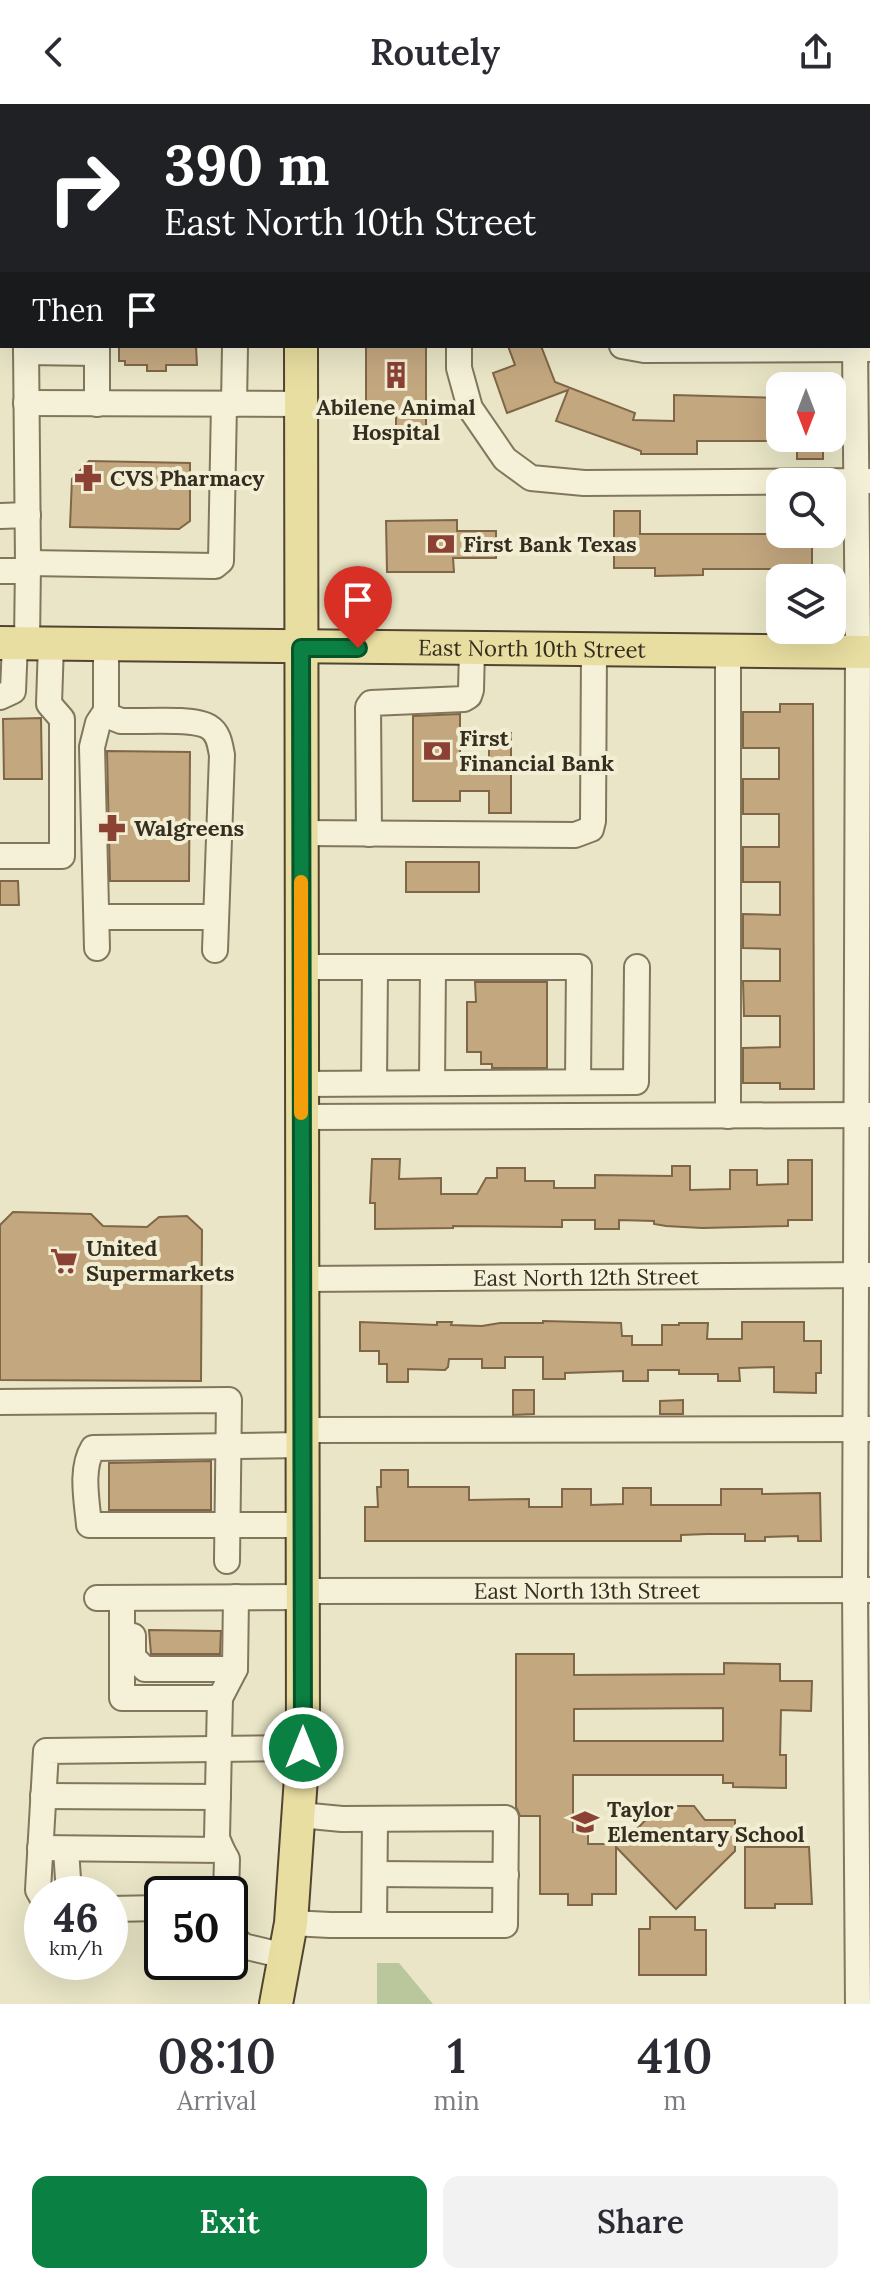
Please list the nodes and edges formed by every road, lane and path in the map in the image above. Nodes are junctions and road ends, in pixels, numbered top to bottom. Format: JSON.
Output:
{"nodes":[{"id":1,"x":235,"y":348,"type":"edge"},
{"id":2,"x":301,"y":348,"type":"edge"},
{"id":3,"x":459,"y":348,"type":"edge"},
{"id":4,"x":633,"y":348,"type":"edge"},
{"id":5,"x":730,"y":348,"type":"edge"},
{"id":6,"x":860,"y":348,"type":"edge"},
{"id":7,"x":26,"y":349,"type":"edge"},
{"id":8,"x":97,"y":349,"type":"edge"},
{"id":9,"x":26,"y":403,"type":"junction"},
{"id":10,"x":97,"y":404,"type":"junction"},
{"id":11,"x":229,"y":404,"type":"junction"},
{"id":12,"x":301,"y":404,"type":"junction"},
{"id":13,"x":863,"y":481,"type":"edge"},
{"id":14,"x":28,"y":515,"type":"junction"},
{"id":15,"x":0,"y":516,"type":"edge"},
{"id":16,"x":28,"y":567,"type":"junction"},
{"id":17,"x":0,"y":571,"type":"edge"},
{"id":18,"x":23,"y":643,"type":"edge"},
{"id":19,"x":106,"y":645,"type":"junction"},
{"id":20,"x":301,"y":648,"type":"junction"},
{"id":21,"x":472,"y":649,"type":"junction"},
{"id":22,"x":594,"y":650,"type":"junction"},
{"id":23,"x":728,"y":651,"type":"junction"},
{"id":24,"x":864,"y":652,"type":"edge"},
{"id":25,"x":0,"y":697,"type":"edge"},
{"id":26,"x":106,"y":711,"type":"junction"},
{"id":27,"x":864,"y":809,"type":"edge"},
{"id":28,"x":301,"y":833,"type":"junction"},
{"id":29,"x":369,"y":834,"type":"junction"},
{"id":30,"x":0,"y":856,"type":"edge"},
{"id":31,"x":97,"y":917,"type":"junction"},
{"id":32,"x":216,"y":917,"type":"junction"},
{"id":33,"x":97,"y":948,"type":"dead end"},
{"id":34,"x":215,"y":950,"type":"dead end"},
{"id":35,"x":864,"y":962,"type":"edge"},
{"id":36,"x":301,"y":967,"type":"junction"},
{"id":37,"x":375,"y":967,"type":"junction"},
{"id":38,"x":433,"y":967,"type":"junction"},
{"id":39,"x":637,"y":967,"type":"dead end"},
{"id":40,"x":578,"y":1082,"type":"junction"},
{"id":41,"x":374,"y":1083,"type":"junction"},
{"id":42,"x":432,"y":1083,"type":"junction"},
{"id":43,"x":301,"y":1084,"type":"junction"},
{"id":44,"x":863,"y":1115,"type":"edge"},
{"id":45,"x":728,"y":1116,"type":"junction"},
{"id":46,"x":301,"y":1117,"type":"junction"},
{"id":47,"x":863,"y":1275,"type":"edge"},
{"id":48,"x":302,"y":1279,"type":"junction"},
{"id":49,"x":0,"y":1402,"type":"edge"},
{"id":50,"x":863,"y":1429,"type":"edge"},
{"id":51,"x":302,"y":1437,"type":"junction"},
{"id":52,"x":228,"y":1446,"type":"junction"},
{"id":53,"x":229,"y":1525,"type":"junction"},
{"id":54,"x":303,"y":1525,"type":"junction"},
{"id":55,"x":227,"y":1561,"type":"dead end"},
{"id":56,"x":863,"y":1590,"type":"edge"},
{"id":57,"x":303,"y":1594,"type":"junction"},
{"id":58,"x":236,"y":1597,"type":"junction"},
{"id":59,"x":117,"y":1598,"type":"junction"},
{"id":60,"x":235,"y":1669,"type":"junction"},
{"id":61,"x":220,"y":1698,"type":"junction"},
{"id":62,"x":863,"y":1742,"type":"edge"},
{"id":63,"x":303,"y":1748,"type":"junction"},
{"id":64,"x":220,"y":1749,"type":"junction"},
{"id":65,"x":43,"y":1796,"type":"junction"},
{"id":66,"x":218,"y":1797,"type":"junction"},
{"id":67,"x":300,"y":1815,"type":"junction"},
{"id":68,"x":375,"y":1819,"type":"junction"},
{"id":69,"x":40,"y":1848,"type":"junction"},
{"id":70,"x":66,"y":1849,"type":"junction"},
{"id":71,"x":222,"y":1850,"type":"junction"},
{"id":72,"x":375,"y":1874,"type":"junction"},
{"id":73,"x":506,"y":1875,"type":"junction"},
{"id":74,"x":39,"y":1876,"type":"edge"},
{"id":75,"x":68,"y":1876,"type":"edge"},
{"id":76,"x":227,"y":1876,"type":"edge"},
{"id":77,"x":864,"y":1901,"type":"edge"},
{"id":78,"x":291,"y":1923,"type":"junction"},
{"id":79,"x":374,"y":1925,"type":"junction"},
{"id":80,"x":248,"y":1947,"type":"edge"},
{"id":81,"x":285,"y":1956,"type":"junction"},
{"id":82,"x":276,"y":2004,"type":"edge"},
{"id":83,"x":858,"y":2004,"type":"edge"}],
"edges":[{"from":1,"to":11,"type":"street"},
{"from":2,"to":12,"type":"main road"},
{"from":3,"to":13,"type":"street"},
{"from":4,"to":5,"type":"street"},
{"from":5,"to":6,"type":"street"},
{"from":6,"to":13,"type":"street"},
{"from":7,"to":8,"type":"street"},
{"from":7,"to":9,"type":"street"},
{"from":8,"to":10,"type":"street"},
{"from":9,"to":10,"type":"street"},
{"from":9,"to":14,"type":"street"},
{"from":10,"to":11,"type":"street"},
{"from":11,"to":12,"type":"street"},
{"from":11,"to":16,"type":"street"},
{"from":12,"to":20,"type":"main road"},
{"from":13,"to":24,"type":"street"},
{"from":14,"to":15,"type":"street"},
{"from":14,"to":16,"type":"street"},
{"from":16,"to":17,"type":"street"},
{"from":16,"to":18,"type":"street"},
{"from":18,"to":19,"type":"main road","name":"East North 10th Street"},
{"from":18,"to":25,"type":"street"},
{"from":18,"to":30,"type":"street"},
{"from":19,"to":20,"type":"main road","name":"East North 10th Street"},
{"from":19,"to":26,"type":"street"},
{"from":20,"to":21,"type":"main road","name":"East North 10th Street"},
{"from":20,"to":28,"type":"main road"},
{"from":21,"to":22,"type":"main road","name":"East North 10th Street"},
{"from":21,"to":29,"type":"street"},
{"from":22,"to":23,"type":"main road","name":"East North 10th Street"},
{"from":22,"to":29,"type":"street"},
{"from":23,"to":24,"type":"main road","name":"East North 10th Street"},
{"from":23,"to":45,"type":"street"},
{"from":24,"to":27,"type":"street"},
{"from":26,"to":31,"type":"street"},
{"from":26,"to":32,"type":"street"},
{"from":27,"to":35,"type":"street"},
{"from":28,"to":29,"type":"street"},
{"from":28,"to":36,"type":"main road"},
{"from":31,"to":32,"type":"street"},
{"from":31,"to":33,"type":"street"},
{"from":32,"to":34,"type":"street"},
{"from":35,"to":44,"type":"street"},
{"from":36,"to":37,"type":"street"},
{"from":36,"to":43,"type":"main road"},
{"from":37,"to":38,"type":"street"},
{"from":37,"to":41,"type":"street"},
{"from":38,"to":40,"type":"street"},
{"from":38,"to":42,"type":"street"},
{"from":39,"to":40,"type":"street"},
{"from":40,"to":42,"type":"street"},
{"from":41,"to":42,"type":"street"},
{"from":41,"to":43,"type":"street"},
{"from":43,"to":46,"type":"main road"},
{"from":44,"to":45,"type":"street"},
{"from":44,"to":47,"type":"street"},
{"from":45,"to":46,"type":"street"},
{"from":46,"to":48,"type":"main road"},
{"from":47,"to":48,"type":"street","name":"East North 12th Street"},
{"from":47,"to":50,"type":"street"},
{"from":48,"to":51,"type":"main road"},
{"from":49,"to":52,"type":"street"},
{"from":50,"to":51,"type":"street"},
{"from":50,"to":56,"type":"street"},
{"from":51,"to":52,"type":"street"},
{"from":51,"to":54,"type":"main road"},
{"from":52,"to":53,"type":"street"},
{"from":52,"to":53,"type":"street"},
{"from":53,"to":54,"type":"street"},
{"from":53,"to":55,"type":"street"},
{"from":54,"to":57,"type":"main road"},
{"from":56,"to":57,"type":"street","name":"East North 13th Street"},
{"from":56,"to":62,"type":"street"},
{"from":57,"to":58,"type":"street","name":"East North 13th Street"},
{"from":57,"to":63,"type":"main road"},
{"from":58,"to":59,"type":"street","name":"East North 13th Street"},
{"from":58,"to":60,"type":"street"},
{"from":59,"to":60,"type":"street"},
{"from":59,"to":61,"type":"street"},
{"from":60,"to":61,"type":"street"},
{"from":61,"to":64,"type":"street"},
{"from":62,"to":77,"type":"street"},
{"from":63,"to":64,"type":"street"},
{"from":63,"to":67,"type":"main road"},
{"from":64,"to":65,"type":"street"},
{"from":64,"to":66,"type":"street"},
{"from":65,"to":66,"type":"street"},
{"from":65,"to":69,"type":"street"},
{"from":66,"to":71,"type":"street"},
{"from":67,"to":68,"type":"street"},
{"from":67,"to":78,"type":"main road"},
{"from":68,"to":72,"type":"street"},
{"from":68,"to":73,"type":"street"},
{"from":69,"to":70,"type":"street"},
{"from":69,"to":74,"type":"street"},
{"from":70,"to":71,"type":"street"},
{"from":70,"to":75,"type":"street"},
{"from":71,"to":76,"type":"street"},
{"from":72,"to":73,"type":"street"},
{"from":72,"to":79,"type":"street"},
{"from":73,"to":79,"type":"street"},
{"from":77,"to":83,"type":"street"},
{"from":78,"to":79,"type":"street"},
{"from":78,"to":81,"type":"main road"},
{"from":80,"to":81,"type":"street"},
{"from":81,"to":82,"type":"main road"}]}
